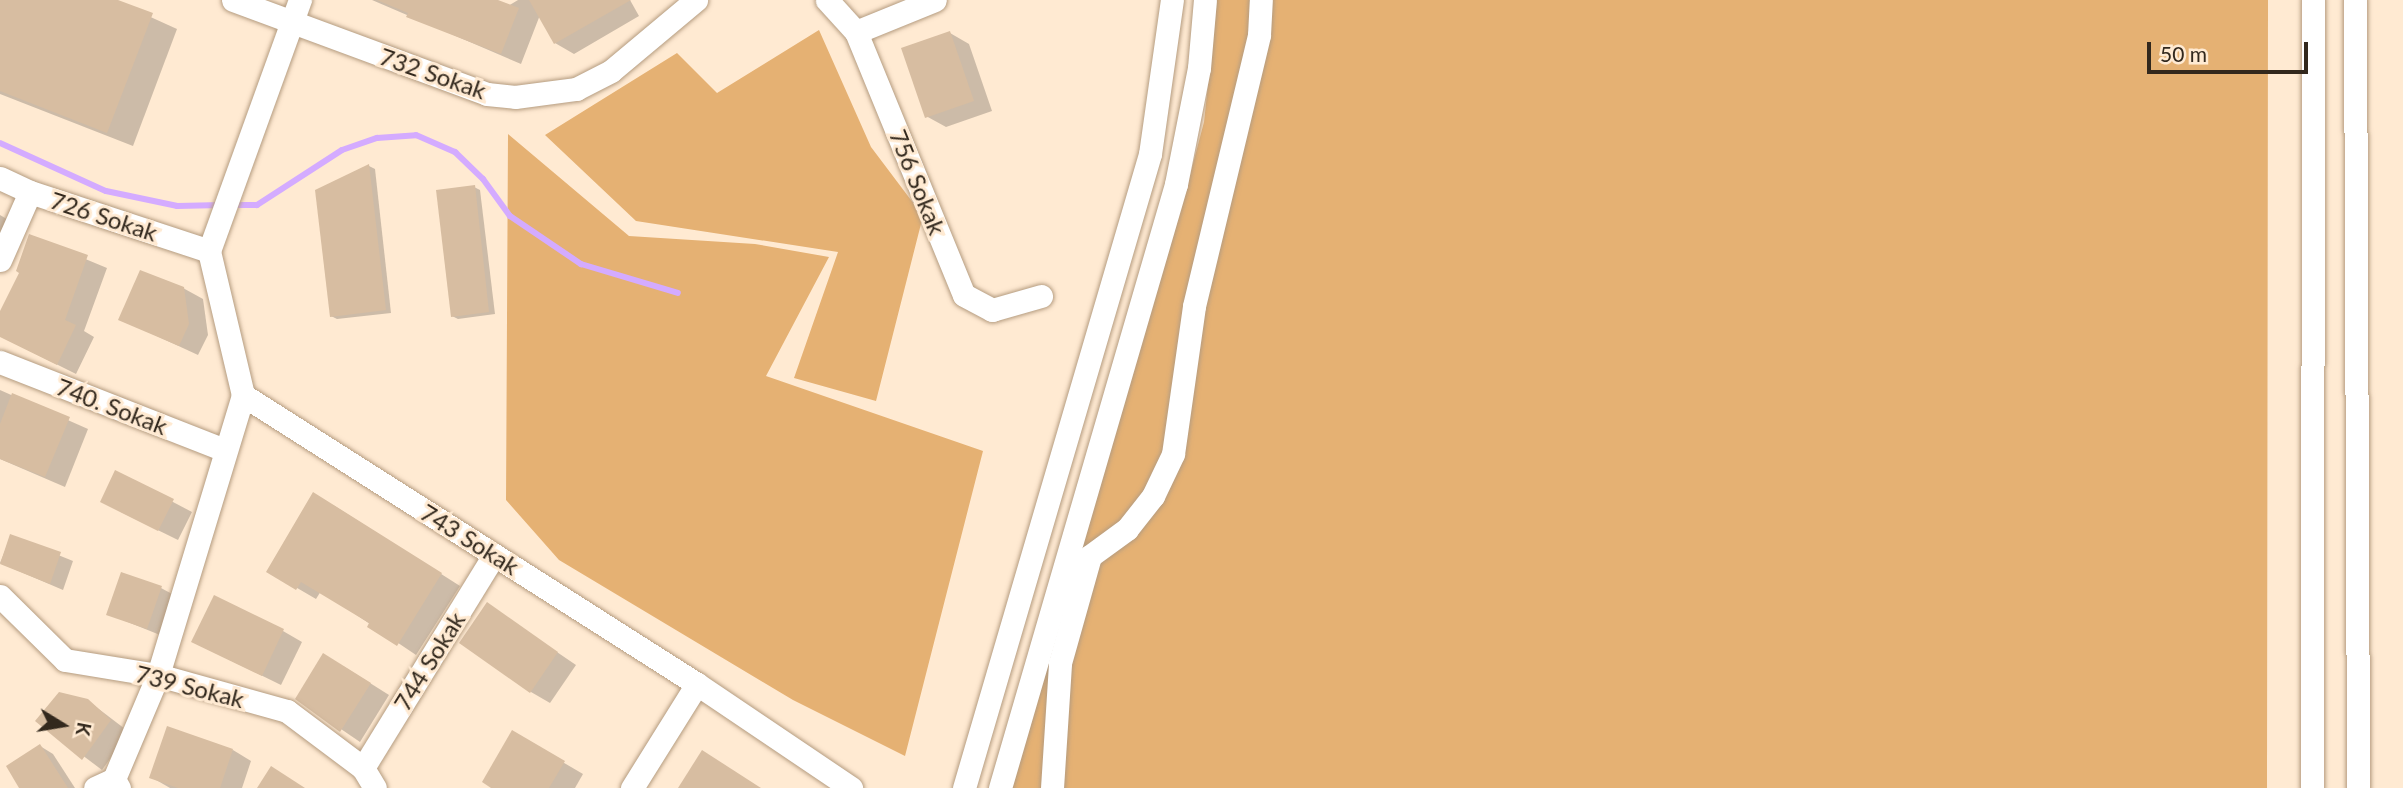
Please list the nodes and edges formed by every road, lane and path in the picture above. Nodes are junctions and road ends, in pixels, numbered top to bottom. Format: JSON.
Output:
{"nodes":[{"id":1,"x":233,"y":0,"type":"edge"},
{"id":2,"x":300,"y":0,"type":"edge"},
{"id":3,"x":696,"y":0,"type":"edge"},
{"id":4,"x":827,"y":0,"type":"edge"},
{"id":5,"x":935,"y":0,"type":"edge"},
{"id":6,"x":1172,"y":0,"type":"edge"},
{"id":7,"x":1205,"y":0,"type":"edge"},
{"id":8,"x":1261,"y":0,"type":"edge"},
{"id":9,"x":2313,"y":0,"type":"edge"},
{"id":10,"x":2356,"y":0,"type":"edge"},
{"id":11,"x":291,"y":22,"type":"junction"},
{"id":12,"x":856,"y":32,"type":"junction"},
{"id":13,"x":0,"y":178,"type":"edge"},
{"id":14,"x":30,"y":192,"type":"junction"},
{"id":15,"x":209,"y":251,"type":"junction"},
{"id":16,"x":0,"y":260,"type":"edge"},
{"id":17,"x":1041,"y":296,"type":"dead end"},
{"id":18,"x":0,"y":362,"type":"edge"},
{"id":19,"x":243,"y":395,"type":"junction"},
{"id":20,"x":225,"y":450,"type":"junction"},
{"id":21,"x":495,"y":555,"type":"junction"},
{"id":22,"x":0,"y":596,"type":"edge"},
{"id":23,"x":158,"y":675,"type":"junction"},
{"id":24,"x":697,"y":684,"type":"junction"},
{"id":25,"x":363,"y":768,"type":"junction"},
{"id":26,"x":109,"y":785,"type":"edge"},
{"id":27,"x":375,"y":788,"type":"edge"},
{"id":28,"x":632,"y":788,"type":"edge"},
{"id":29,"x":851,"y":788,"type":"edge"},
{"id":30,"x":964,"y":788,"type":"edge"},
{"id":31,"x":1000,"y":788,"type":"edge"},
{"id":32,"x":1052,"y":788,"type":"edge"},
{"id":33,"x":2312,"y":788,"type":"edge"},
{"id":34,"x":2358,"y":788,"type":"edge"}],
"edges":[{"from":1,"to":11,"type":"street","name":"732 Sokak"},
{"from":2,"to":11,"type":"street"},
{"from":3,"to":11,"type":"street","name":"732 Sokak"},
{"from":4,"to":12,"type":"street","name":"756 Sokak"},
{"from":5,"to":12,"type":"street"},
{"from":6,"to":30,"type":"street"},
{"from":7,"to":31,"type":"street"},
{"from":8,"to":32,"type":"street"},
{"from":9,"to":33,"type":"street"},
{"from":10,"to":34,"type":"street"},
{"from":11,"to":15,"type":"street"},
{"from":12,"to":17,"type":"street","name":"756 Sokak"},
{"from":13,"to":14,"type":"street","name":"726 Sokak"},
{"from":14,"to":15,"type":"street","name":"726 Sokak"},
{"from":14,"to":16,"type":"street"},
{"from":15,"to":19,"type":"street"},
{"from":18,"to":20,"type":"street","name":"740. Sokak"},
{"from":19,"to":20,"type":"street"},
{"from":19,"to":21,"type":"street","name":"743 Sokak"},
{"from":20,"to":23,"type":"street"},
{"from":21,"to":24,"type":"street","name":"743 Sokak"},
{"from":21,"to":25,"type":"street","name":"744 Sokak"},
{"from":22,"to":23,"type":"street","name":"739 Sokak"},
{"from":23,"to":25,"type":"street","name":"739 Sokak"},
{"from":23,"to":26,"type":"street"},
{"from":24,"to":28,"type":"street"},
{"from":24,"to":29,"type":"street","name":"743 Sokak"},
{"from":25,"to":27,"type":"street","name":"739 Sokak"}]}
